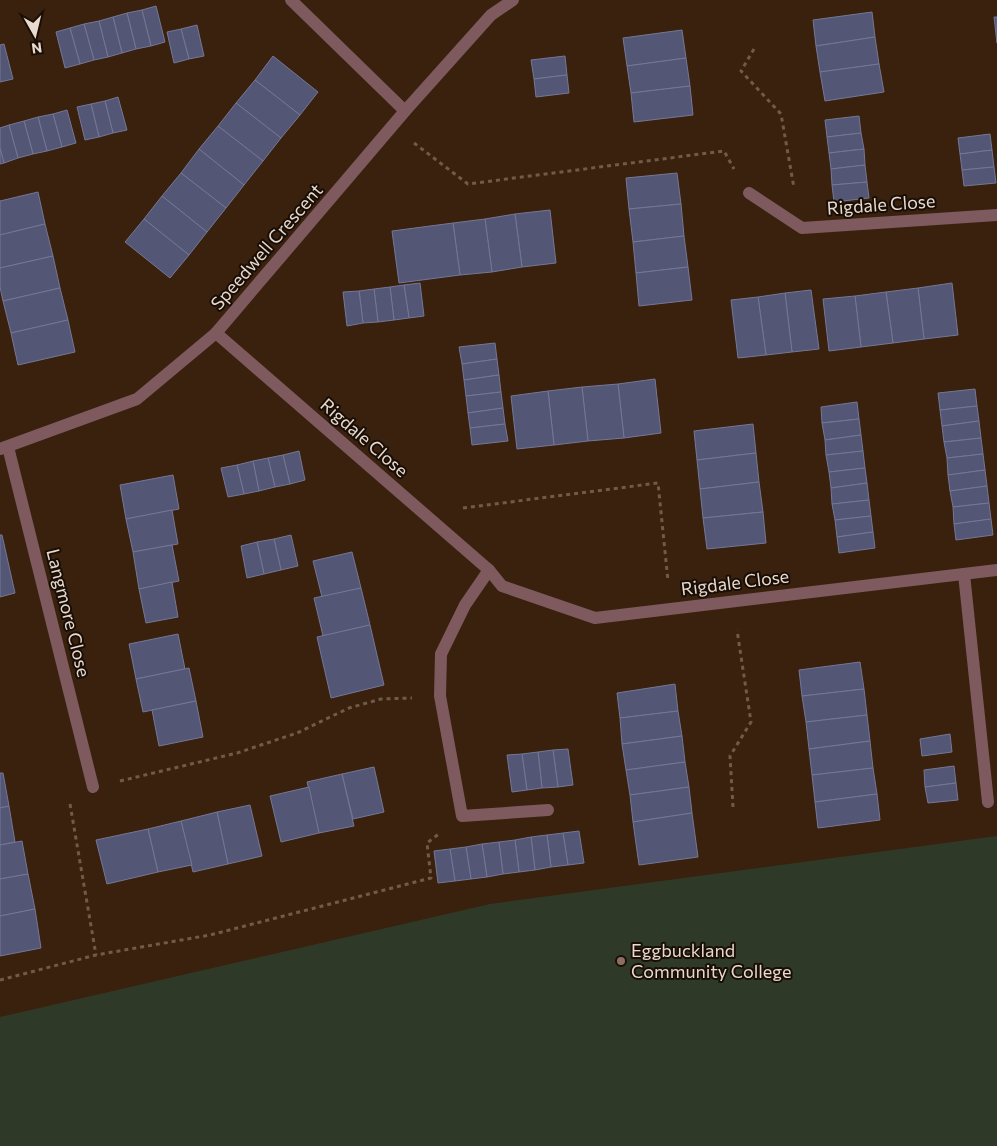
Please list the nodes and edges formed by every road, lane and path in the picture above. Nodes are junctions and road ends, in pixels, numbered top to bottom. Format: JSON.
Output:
{"nodes":[{"id":1,"x":290,"y":0,"type":"edge"},
{"id":2,"x":512,"y":0,"type":"edge"},
{"id":3,"x":754,"y":50,"type":"dead end"},
{"id":4,"x":405,"y":111,"type":"junction"},
{"id":5,"x":394,"y":126,"type":"junction"},
{"id":6,"x":749,"y":193,"type":"joint"},
{"id":7,"x":997,"y":215,"type":"edge"},
{"id":8,"x":802,"y":228,"type":"junction"},
{"id":9,"x":216,"y":334,"type":"junction"},
{"id":10,"x":4,"y":448,"type":"edge"},
{"id":11,"x":469,"y":514,"type":"dead end"},
{"id":12,"x":489,"y":570,"type":"junction"},
{"id":13,"x":997,"y":570,"type":"edge"},
{"id":14,"x":964,"y":574,"type":"junction"},
{"id":15,"x":732,"y":601,"type":"junction"},
{"id":16,"x":671,"y":608,"type":"junction"},
{"id":17,"x":440,"y":696,"type":"junction"},
{"id":18,"x":93,"y":787,"type":"junction"},
{"id":19,"x":988,"y":802,"type":"dead end"},
{"id":20,"x":733,"y":807,"type":"dead end"},
{"id":21,"x":548,"y":810,"type":"dead end"},
{"id":22,"x":462,"y":816,"type":"junction"},
{"id":23,"x":96,"y":955,"type":"junction"},
{"id":24,"x":0,"y":980,"type":"edge"}],
"edges":[{"from":1,"to":4,"type":"street"},
{"from":2,"to":4,"type":"street","name":"Speedwell Crescent"},
{"from":3,"to":8,"type":"path"},
{"from":4,"to":5,"type":"street","name":"Speedwell Crescent"},
{"from":5,"to":6,"type":"path"},
{"from":5,"to":9,"type":"street","name":"Speedwell Crescent"},
{"from":6,"to":8,"type":"street"},
{"from":7,"to":8,"type":"street","name":"Rigdale Close"},
{"from":9,"to":10,"type":"street","name":"Speedwell Crescent"},
{"from":9,"to":12,"type":"street","name":"Rigdale Close"},
{"from":10,"to":18,"type":"street","name":"Langmore Close"},
{"from":11,"to":16,"type":"path"},
{"from":12,"to":16,"type":"street","name":"Rigdale Close"},
{"from":12,"to":17,"type":"street"},
{"from":13,"to":14,"type":"street","name":"Rigdale Close"},
{"from":14,"to":15,"type":"street","name":"Rigdale Close"},
{"from":14,"to":19,"type":"street"},
{"from":15,"to":16,"type":"street","name":"Rigdale Close"},
{"from":15,"to":20,"type":"path"},
{"from":17,"to":18,"type":"path"},
{"from":17,"to":22,"type":"street"},
{"from":18,"to":23,"type":"path"},
{"from":21,"to":22,"type":"street"},
{"from":22,"to":23,"type":"path"},
{"from":23,"to":24,"type":"path"}]}
